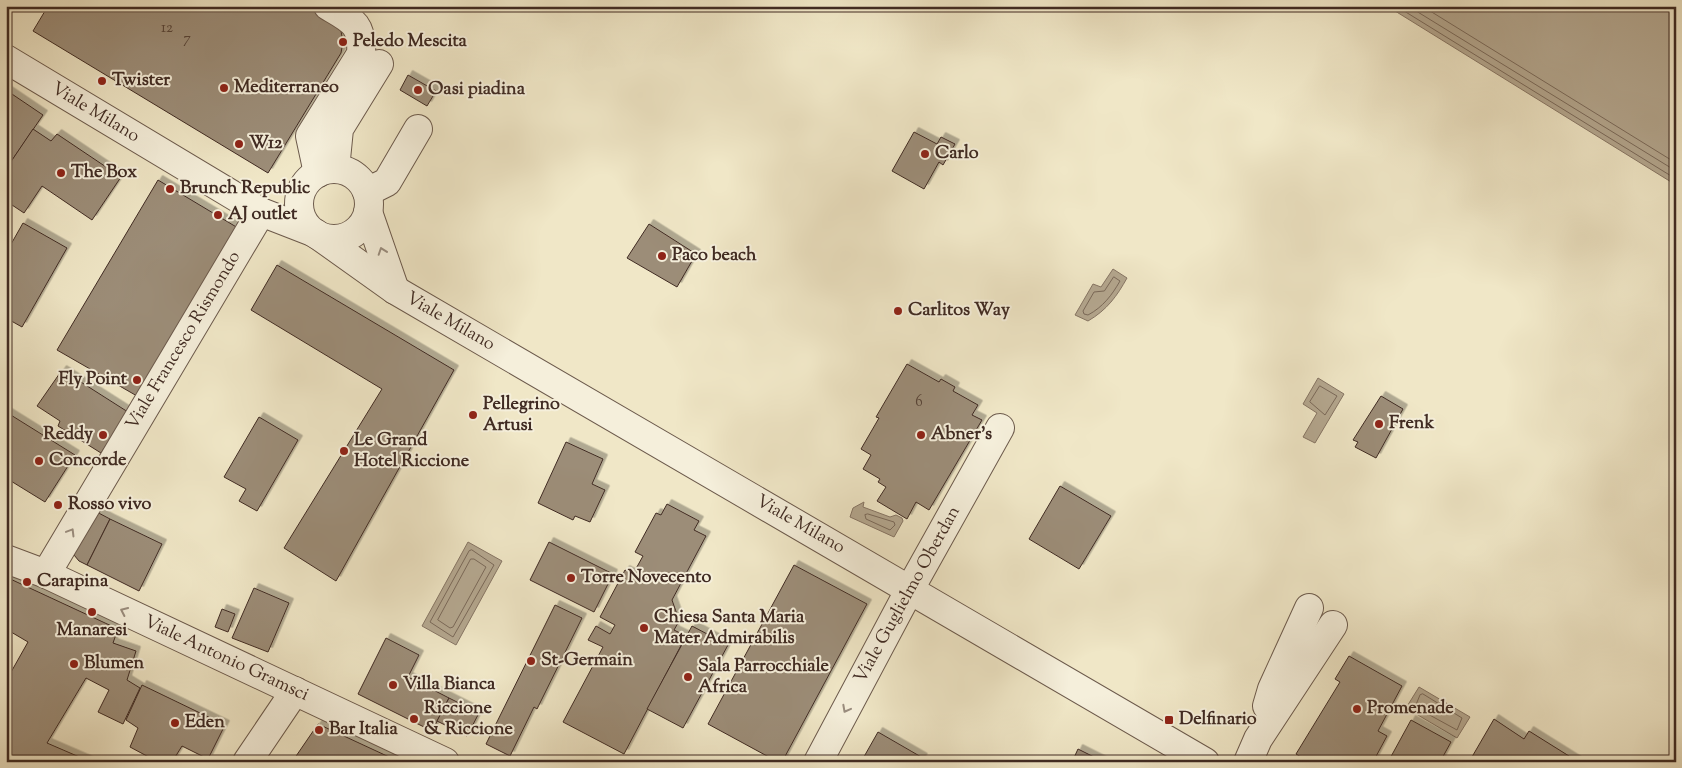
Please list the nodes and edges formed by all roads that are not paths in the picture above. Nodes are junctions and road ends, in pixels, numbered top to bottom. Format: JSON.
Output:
{"nodes":[{"id":1,"x":328,"y":6,"type":"edge"},
{"id":2,"x":6,"y":59,"type":"edge"},
{"id":3,"x":379,"y":64,"type":"dead end"},
{"id":4,"x":418,"y":129,"type":"dead end"},
{"id":5,"x":326,"y":171,"type":"junction"},
{"id":6,"x":300,"y":194,"type":"junction"},
{"id":7,"x":367,"y":202,"type":"junction"},
{"id":8,"x":262,"y":212,"type":"junction"},
{"id":9,"x":315,"y":233,"type":"junction"},
{"id":10,"x":395,"y":290,"type":"junction"},
{"id":11,"x":1000,"y":428,"type":"dead end"},
{"id":12,"x":6,"y":559,"type":"edge"},
{"id":13,"x":46,"y":574,"type":"junction"},
{"id":14,"x":910,"y":589,"type":"junction"},
{"id":15,"x":1309,"y":608,"type":"dead end"},
{"id":16,"x":1333,"y":626,"type":"dead end"},
{"id":17,"x":295,"y":691,"type":"junction"},
{"id":18,"x":1253,"y":750,"type":"edge"},
{"id":19,"x":247,"y":762,"type":"edge"},
{"id":20,"x":445,"y":762,"type":"edge"},
{"id":21,"x":818,"y":762,"type":"edge"},
{"id":22,"x":1204,"y":762,"type":"edge"}],
"edges":[{"from":1,"to":5,"type":"street"},
{"from":2,"to":8,"type":"street","name":"Viale Milano"},
{"from":3,"to":5,"type":"street"},
{"from":4,"to":7,"type":"street"},
{"from":5,"to":6,"type":"street"},
{"from":5,"to":7,"type":"street"},
{"from":6,"to":8,"type":"street"},
{"from":6,"to":9,"type":"street"},
{"from":7,"to":9,"type":"street"},
{"from":10,"to":7,"type":"street","name":"Viale Milano","one_way":true},
{"from":8,"to":9,"type":"street","name":"Viale Milano"},
{"from":13,"to":8,"type":"street","name":"Viale Francesco Rismondo","one_way":true},
{"from":9,"to":10,"type":"street","name":"Viale Milano"},
{"from":10,"to":14,"type":"street","name":"Viale Milano"},
{"from":11,"to":14,"type":"street","name":"Viale Guglielmo Oberdan"},
{"from":12,"to":13,"type":"street","name":"Viale Antonio Gramsci"},
{"from":17,"to":13,"type":"street","name":"Viale Antonio Gramsci","one_way":true},
{"from":14,"to":21,"type":"street","name":"Viale Guglielmo Oberdan","one_way":true},
{"from":14,"to":22,"type":"street","name":"Viale Milano"},
{"from":15,"to":18,"type":"street"},
{"from":16,"to":18,"type":"street"},
{"from":17,"to":19,"type":"street"},
{"from":17,"to":20,"type":"street","name":"Viale Antonio Gramsci"}]}
